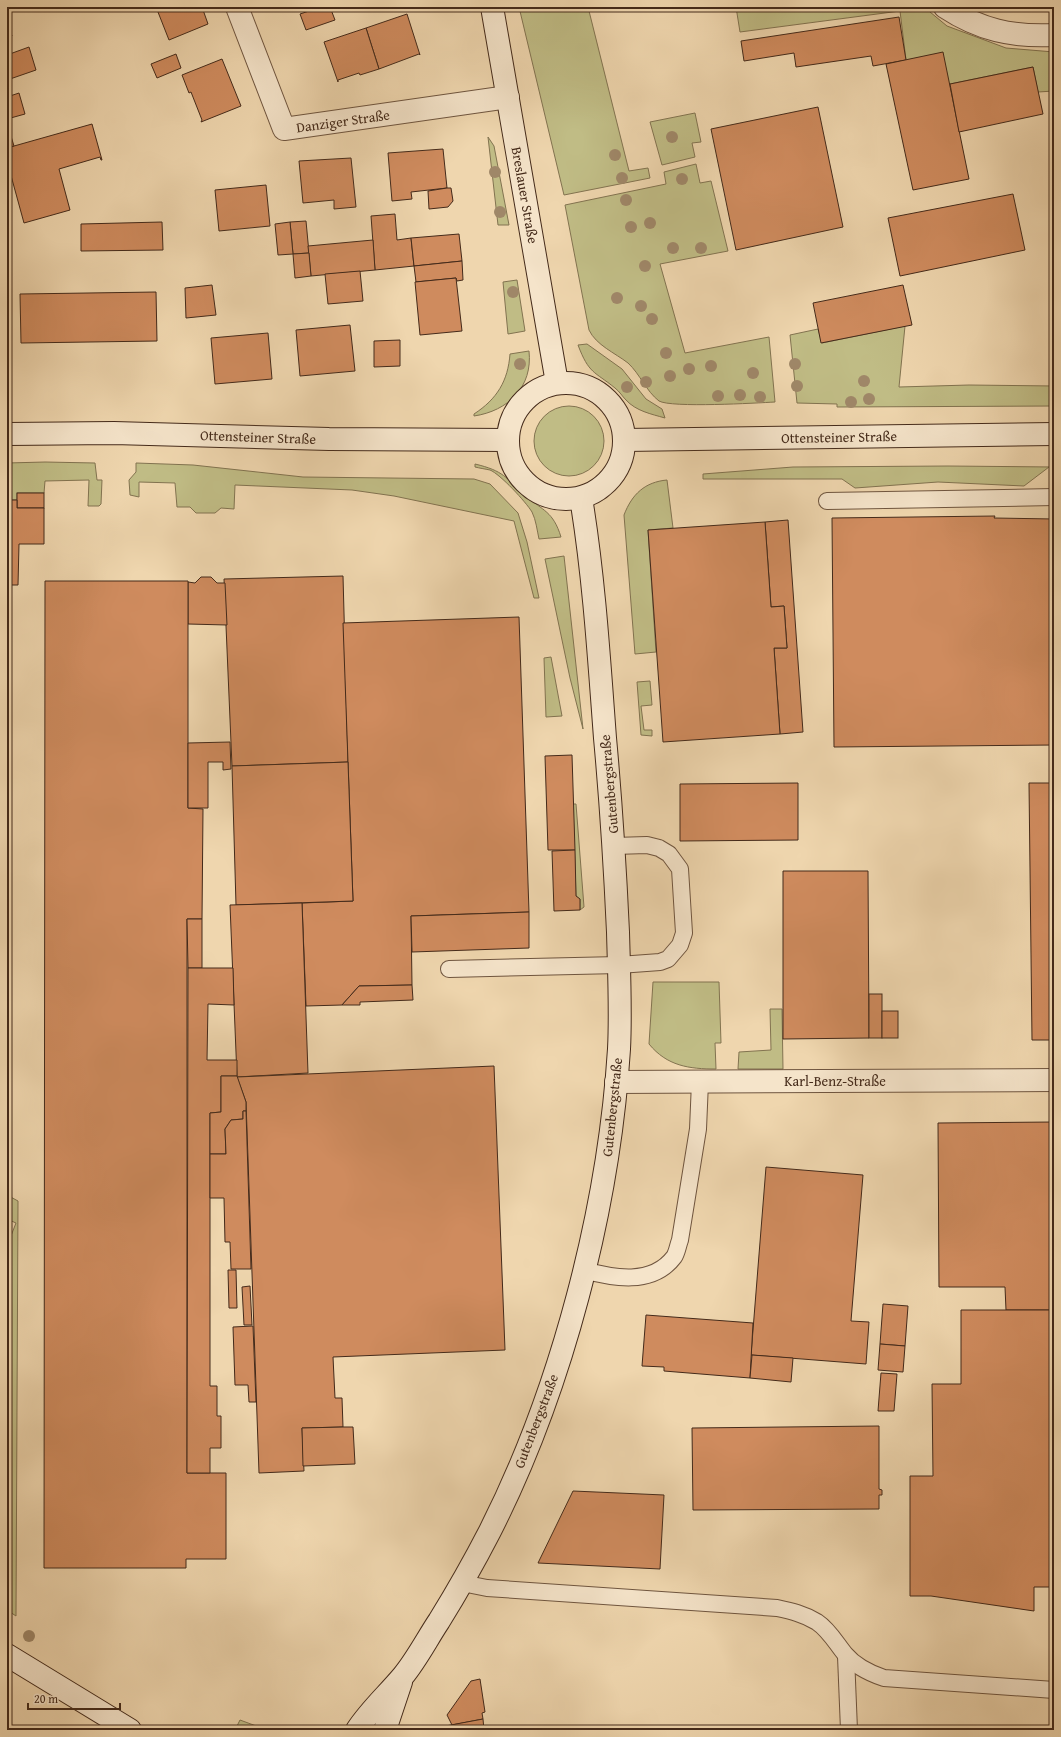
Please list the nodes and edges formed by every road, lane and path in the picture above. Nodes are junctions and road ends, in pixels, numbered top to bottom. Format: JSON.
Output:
{"nodes":[{"id":1,"x":238,"y":7,"type":"edge"},
{"id":2,"x":492,"y":7,"type":"edge"},
{"id":3,"x":945,"y":7,"type":"edge"},
{"id":4,"x":1054,"y":35,"type":"edge"},
{"id":5,"x":508,"y":97,"type":"junction"},
{"id":6,"x":558,"y":383,"type":"junction"},
{"id":7,"x":7,"y":434,"type":"edge"},
{"id":8,"x":1054,"y":434,"type":"edge"},
{"id":9,"x":508,"y":440,"type":"junction"},
{"id":10,"x":625,"y":440,"type":"junction"},
{"id":11,"x":1054,"y":497,"type":"edge"},
{"id":12,"x":581,"y":498,"type":"junction"},
{"id":13,"x":827,"y":501,"type":"dead end"},
{"id":14,"x":614,"y":846,"type":"junction"},
{"id":15,"x":619,"y":965,"type":"junction"},
{"id":16,"x":449,"y":969,"type":"dead end"},
{"id":17,"x":1054,"y":1080,"type":"edge"},
{"id":18,"x":616,"y":1082,"type":"junction"},
{"id":19,"x":700,"y":1082,"type":"junction"},
{"id":20,"x":583,"y":1270,"type":"junction"},
{"id":21,"x":462,"y":1583,"type":"junction"},
{"id":22,"x":7,"y":1655,"type":"edge"},
{"id":23,"x":846,"y":1656,"type":"junction"},
{"id":24,"x":404,"y":1675,"type":"junction"},
{"id":25,"x":1054,"y":1690,"type":"edge"},
{"id":26,"x":128,"y":1729,"type":"edge"},
{"id":27,"x":357,"y":1730,"type":"edge"},
{"id":28,"x":384,"y":1730,"type":"edge"},
{"id":29,"x":849,"y":1730,"type":"edge"}],
"edges":[{"from":1,"to":5,"type":"street","name":"Danziger Straße"},
{"from":2,"to":5,"type":"street","name":"Breslauer Straße"},
{"from":3,"to":4,"type":"street"},
{"from":5,"to":6,"type":"street","name":"Breslauer Straße"},
{"from":6,"to":9,"type":"street"},
{"from":6,"to":10,"type":"street"},
{"from":7,"to":9,"type":"street","name":"Ottensteiner Straße"},
{"from":8,"to":10,"type":"street","name":"Ottensteiner Straße"},
{"from":9,"to":12,"type":"street"},
{"from":10,"to":12,"type":"street"},
{"from":11,"to":13,"type":"lane"},
{"from":12,"to":14,"type":"street","name":"Gutenbergstraße"},
{"from":14,"to":15,"type":"street","name":"Gutenbergstraße"},
{"from":14,"to":15,"type":"lane"},
{"from":15,"to":16,"type":"lane"},
{"from":15,"to":18,"type":"street","name":"Gutenbergstraße"},
{"from":17,"to":19,"type":"street","name":"Karl-Benz-Straße"},
{"from":18,"to":19,"type":"street","name":"Karl-Benz-Straße"},
{"from":18,"to":20,"type":"street","name":"Gutenbergstraße"},
{"from":19,"to":20,"type":"lane"},
{"from":20,"to":21,"type":"street","name":"Gutenbergstraße"},
{"from":21,"to":23,"type":"lane"},
{"from":21,"to":24,"type":"street","name":"Gutenbergstraße"},
{"from":22,"to":26,"type":"street"},
{"from":23,"to":25,"type":"lane"},
{"from":23,"to":29,"type":"lane"},
{"from":24,"to":27,"type":"street"},
{"from":24,"to":28,"type":"street"}]}
